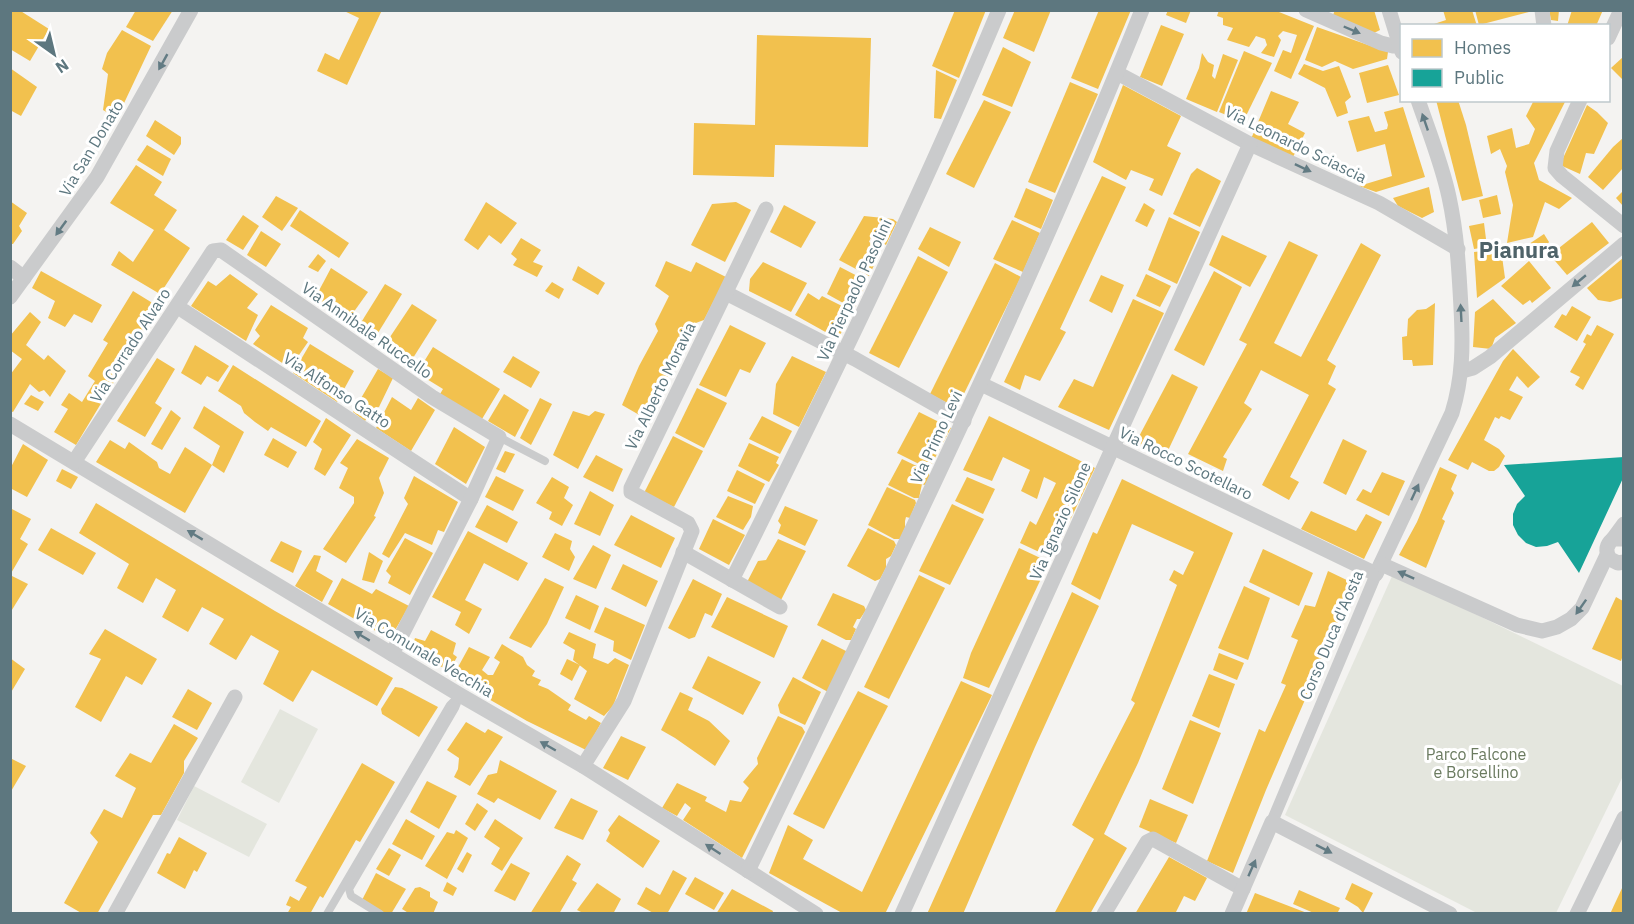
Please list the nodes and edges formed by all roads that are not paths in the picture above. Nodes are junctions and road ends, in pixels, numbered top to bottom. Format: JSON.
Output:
{"nodes":[{"id":1,"x":191,"y":10,"type":"edge"},
{"id":2,"x":999,"y":10,"type":"edge"},
{"id":3,"x":1142,"y":10,"type":"edge"},
{"id":4,"x":1306,"y":10,"type":"edge"},
{"id":5,"x":1389,"y":10,"type":"edge"},
{"id":6,"x":1621,"y":18,"type":"edge"},
{"id":7,"x":1610,"y":35,"type":"edge"},
{"id":8,"x":1400,"y":48,"type":"edge"},
{"id":9,"x":1117,"y":73,"type":"junction"},
{"id":10,"x":1419,"y":102,"type":"edge"},
{"id":11,"x":1579,"y":102,"type":"edge"},
{"id":12,"x":1250,"y":144,"type":"junction"},
{"id":13,"x":766,"y":209,"type":"dead end"},
{"id":14,"x":1623,"y":226,"type":"edge"},
{"id":15,"x":1623,"y":244,"type":"edge"},
{"id":16,"x":217,"y":249,"type":"joint"},
{"id":17,"x":1458,"y":249,"type":"junction"},
{"id":18,"x":10,"y":267,"type":"edge"},
{"id":19,"x":24,"y":278,"type":"junction"},
{"id":20,"x":726,"y":293,"type":"junction"},
{"id":21,"x":10,"y":297,"type":"edge"},
{"id":22,"x":184,"y":311,"type":"dead end"},
{"id":23,"x":844,"y":355,"type":"junction"},
{"id":24,"x":1462,"y":371,"type":"junction"},
{"id":25,"x":981,"y":384,"type":"junction"},
{"id":26,"x":964,"y":421,"type":"junction"},
{"id":27,"x":10,"y":424,"type":"edge"},
{"id":28,"x":499,"y":437,"type":"junction"},
{"id":29,"x":1113,"y":447,"type":"junction"},
{"id":30,"x":544,"y":461,"type":"dead end"},
{"id":31,"x":74,"y":462,"type":"junction"},
{"id":32,"x":471,"y":499,"type":"junction"},
{"id":33,"x":1621,"y":532,"type":"edge"},
{"id":34,"x":683,"y":552,"type":"junction"},
{"id":35,"x":1619,"y":561,"type":"edge"},
{"id":36,"x":1379,"y":569,"type":"junction"},
{"id":37,"x":732,"y":580,"type":"junction"},
{"id":38,"x":780,"y":607,"type":"dead end"},
{"id":39,"x":392,"y":654,"type":"junction"},
{"id":40,"x":460,"y":695,"type":"junction"},
{"id":41,"x":235,"y":697,"type":"dead end"},
{"id":42,"x":583,"y":766,"type":"junction"},
{"id":43,"x":1623,"y":818,"type":"edge"},
{"id":44,"x":1272,"y":822,"type":"junction"},
{"id":45,"x":748,"y":871,"type":"junction"},
{"id":46,"x":1243,"y":889,"type":"junction"},
{"id":47,"x":1431,"y":909,"type":"edge"},
{"id":48,"x":115,"y":914,"type":"edge"},
{"id":49,"x":327,"y":914,"type":"edge"},
{"id":50,"x":380,"y":914,"type":"edge"},
{"id":51,"x":816,"y":914,"type":"edge"},
{"id":52,"x":902,"y":914,"type":"edge"},
{"id":53,"x":1104,"y":914,"type":"edge"},
{"id":54,"x":1233,"y":914,"type":"edge"},
{"id":55,"x":1450,"y":914,"type":"edge"},
{"id":56,"x":1577,"y":914,"type":"edge"}],
"edges":[{"from":1,"to":19,"type":"street","name":"Via San Donato","one_way":true},
{"from":2,"to":23,"type":"street","name":"Via Pierpaolo Pasolini"},
{"from":3,"to":9,"type":"street","name":"Via Primo Levi"},
{"from":4,"to":8,"type":"street","one_way":true},
{"from":5,"to":8,"type":"street"},
{"from":6,"to":7,"type":"street"},
{"from":9,"to":12,"type":"street","name":"Via Leonardo Sciascia"},
{"from":9,"to":25,"type":"street","name":"Via Primo Levi"},
{"from":17,"to":10,"type":"street","name":"Corso Duca d'Aosta","one_way":true},
{"from":11,"to":14,"type":"street"},
{"from":12,"to":17,"type":"street","name":"Via Leonardo Sciascia","one_way":true},
{"from":12,"to":29,"type":"street","name":"Via Ignazio Silone"},
{"from":13,"to":20,"type":"street","name":"Via Alberto Moravia"},
{"from":15,"to":24,"type":"street","one_way":true},
{"from":16,"to":28,"type":"street","name":"Via Annibale Ruccello"},
{"from":16,"to":31,"type":"street","name":"Via Corrado Alvaro"},
{"from":24,"to":17,"type":"street","name":"Corso Duca d'Aosta","one_way":true},
{"from":18,"to":19,"type":"street"},
{"from":19,"to":21,"type":"street","name":"Via San Donato"},
{"from":20,"to":23,"type":"street"},
{"from":20,"to":34,"type":"street","name":"Via Alberto Moravia"},
{"from":22,"to":32,"type":"street","name":"Via Alfonso Gatto"},
{"from":23,"to":26,"type":"street"},
{"from":23,"to":37,"type":"street","name":"Via Pierpaolo Pasolini"},
{"from":36,"to":24,"type":"street","name":"Corso Duca d'Aosta","one_way":true},
{"from":25,"to":26,"type":"street","name":"Via Primo Levi"},
{"from":25,"to":29,"type":"street","name":"Via Rocco Scotellaro"},
{"from":26,"to":45,"type":"street","name":"Via Primo Levi"},
{"from":27,"to":31,"type":"street","name":"Via Comunale Vecchia"},
{"from":28,"to":30,"type":"lane","name":"Via Annibale Ruccello"},
{"from":28,"to":32,"type":"street"},
{"from":29,"to":36,"type":"street","name":"Via Rocco Scotellaro"},
{"from":29,"to":52,"type":"street","name":"Via Ignazio Silone"},
{"from":39,"to":31,"type":"street","name":"Via Comunale Vecchia","one_way":true},
{"from":32,"to":39,"type":"street"},
{"from":33,"to":35,"type":"street"},
{"from":34,"to":37,"type":"street"},
{"from":34,"to":42,"type":"street","name":"Via Alberto Moravia"},
{"from":35,"to":36,"type":"street","name":"Via Rocco Scotellaro","one_way":true},
{"from":36,"to":44,"type":"street","name":"Corso Duca d'Aosta"},
{"from":37,"to":38,"type":"street"},
{"from":39,"to":40,"type":"street","name":"Via Comunale Vecchia"},
{"from":42,"to":40,"type":"street","name":"Via Comunale Vecchia","one_way":true},
{"from":40,"to":49,"type":"lane"},
{"from":40,"to":50,"type":"lane"},
{"from":41,"to":48,"type":"street"},
{"from":45,"to":42,"type":"street","name":"Via Comunale Vecchia","one_way":true},
{"from":43,"to":56,"type":"street"},
{"from":46,"to":44,"type":"street","name":"Corso Duca d'Aosta","one_way":true},
{"from":44,"to":47,"type":"street","one_way":true},
{"from":45,"to":51,"type":"street","name":"Via Comunale Vecchia"},
{"from":46,"to":53,"type":"street"},
{"from":46,"to":54,"type":"street","name":"Corso Duca d'Aosta"},
{"from":47,"to":55,"type":"street"}]}
